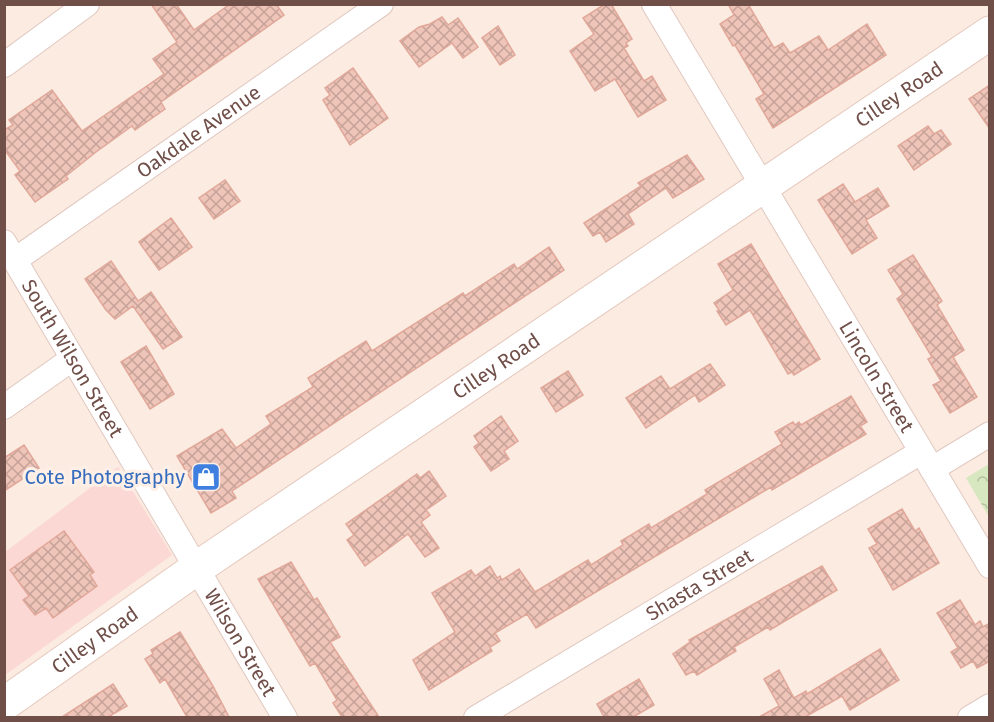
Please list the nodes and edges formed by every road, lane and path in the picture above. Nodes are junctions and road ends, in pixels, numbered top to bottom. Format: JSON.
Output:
{"nodes":[{"id":1,"x":87,"y":4,"type":"edge"},
{"id":2,"x":381,"y":4,"type":"edge"},
{"id":3,"x":654,"y":4,"type":"edge"},
{"id":4,"x":990,"y":33,"type":"edge"},
{"id":5,"x":4,"y":65,"type":"edge"},
{"id":6,"x":762,"y":187,"type":"junction"},
{"id":7,"x":10,"y":251,"type":"edge"},
{"id":8,"x":72,"y":359,"type":"junction"},
{"id":9,"x":4,"y":407,"type":"edge"},
{"id":10,"x":990,"y":434,"type":"edge"},
{"id":11,"x":927,"y":461,"type":"junction"},
{"id":12,"x":990,"y":566,"type":"edge"},
{"id":13,"x":197,"y":568,"type":"junction"},
{"id":14,"x":4,"y":704,"type":"edge"},
{"id":15,"x":990,"y":706,"type":"edge"},
{"id":16,"x":285,"y":717,"type":"edge"},
{"id":17,"x":476,"y":717,"type":"edge"},
{"id":18,"x":970,"y":717,"type":"edge"}],
"edges":[{"from":1,"to":5,"type":"street"},
{"from":2,"to":7,"type":"street","name":"Oakdale Avenue"},
{"from":3,"to":6,"type":"street","name":"Lincoln Street"},
{"from":4,"to":6,"type":"street","name":"Cilley Road"},
{"from":6,"to":11,"type":"street","name":"Lincoln Street"},
{"from":6,"to":13,"type":"street","name":"Cilley Road"},
{"from":7,"to":8,"type":"street","name":"South Wilson Street"},
{"from":8,"to":9,"type":"street"},
{"from":8,"to":13,"type":"street","name":"South Wilson Street"},
{"from":10,"to":11,"type":"street","name":"Shasta Street"},
{"from":11,"to":12,"type":"street","name":"Lincoln Street"},
{"from":11,"to":17,"type":"street","name":"Shasta Street"},
{"from":13,"to":14,"type":"street","name":"Cilley Road"},
{"from":13,"to":16,"type":"street","name":"Wilson Street"},
{"from":15,"to":18,"type":"street"}]}
